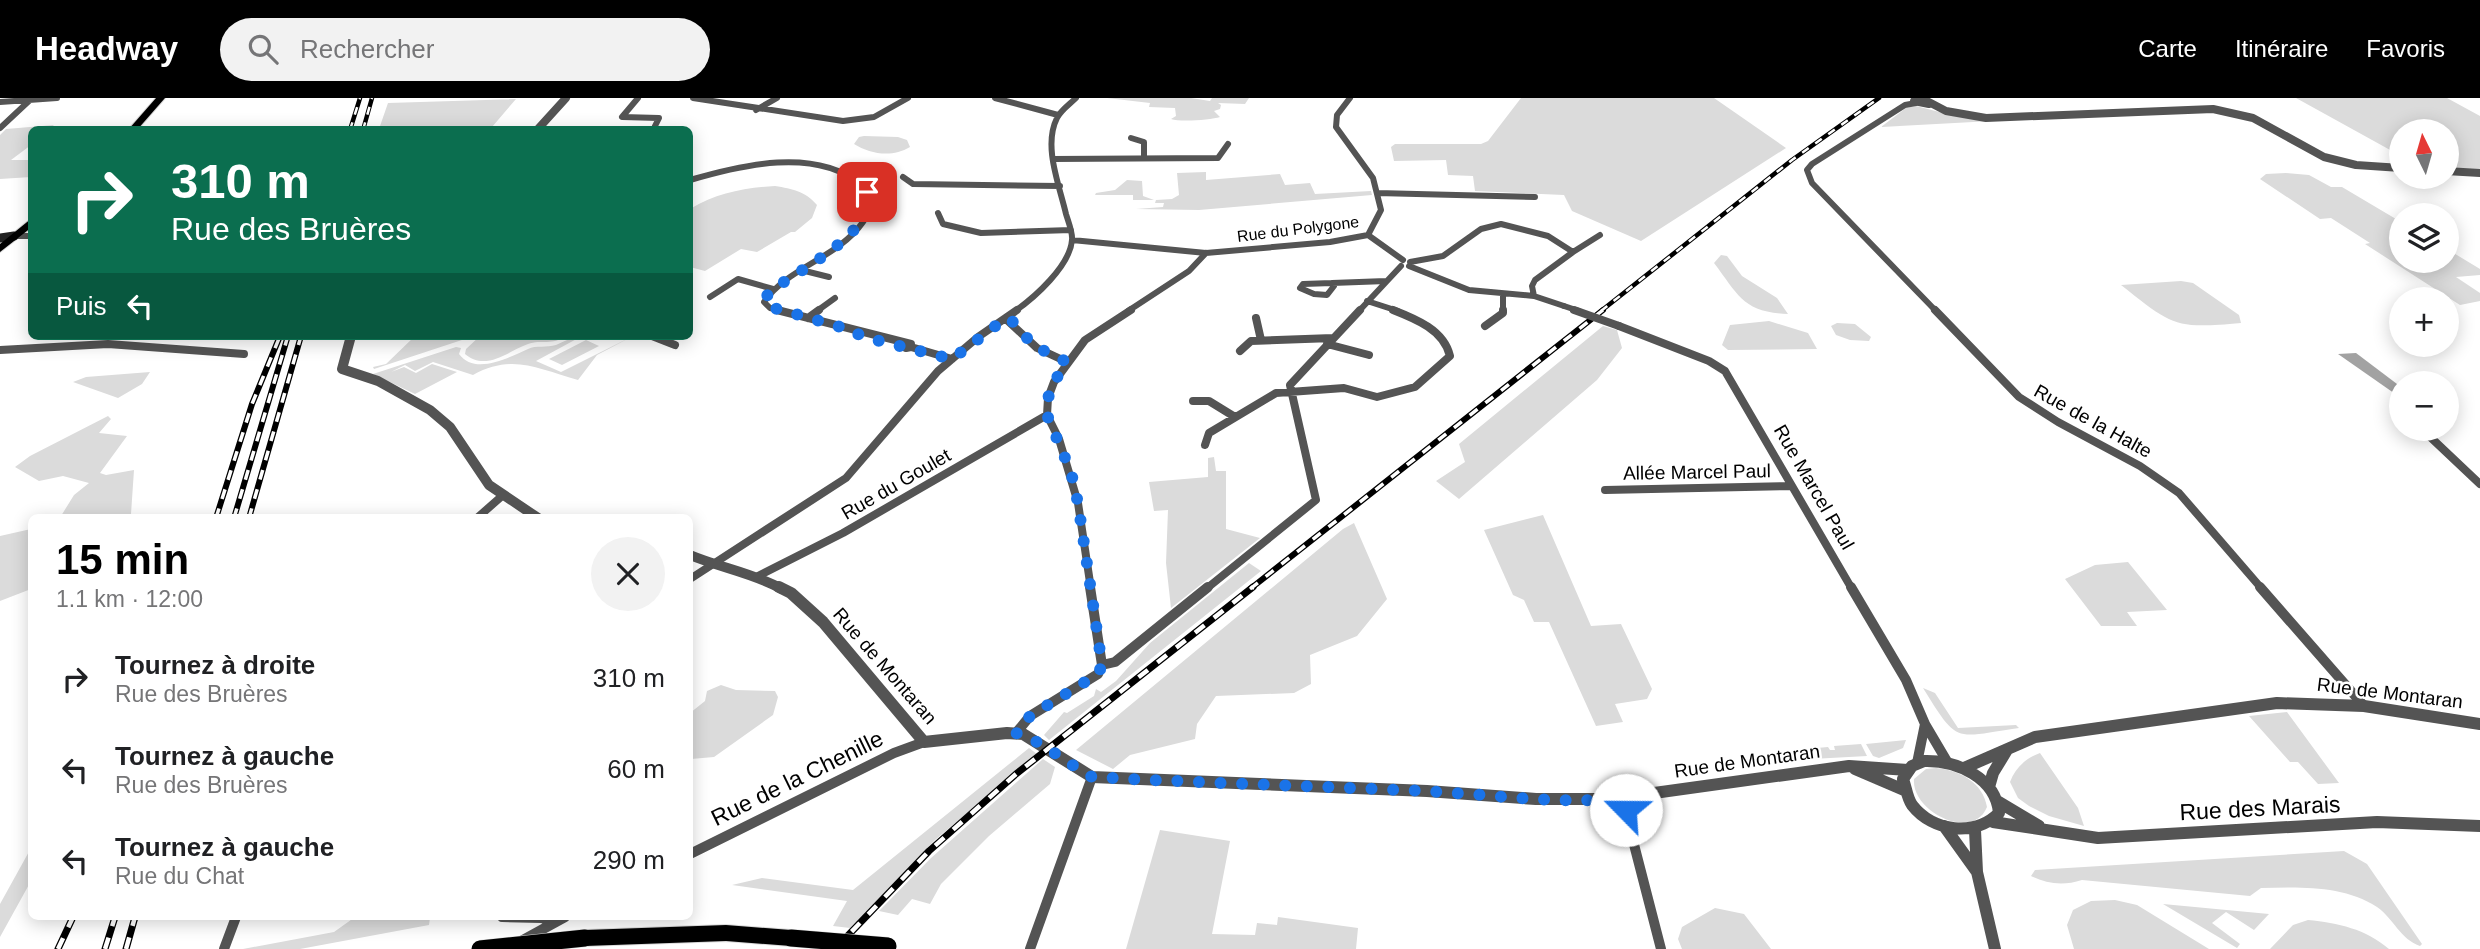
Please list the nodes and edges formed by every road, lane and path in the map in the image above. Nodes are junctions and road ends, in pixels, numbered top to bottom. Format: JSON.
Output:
{"nodes":[{"id":1,"x":57,"y":98,"type":"edge"},
{"id":2,"x":153,"y":98,"type":"edge"},
{"id":3,"x":161,"y":98,"type":"edge"},
{"id":4,"x":566,"y":98,"type":"edge"},
{"id":5,"x":638,"y":98,"type":"edge"},
{"id":6,"x":693,"y":98,"type":"edge"},
{"id":7,"x":777,"y":98,"type":"edge"},
{"id":8,"x":908,"y":98,"type":"edge"},
{"id":9,"x":995,"y":98,"type":"edge"},
{"id":10,"x":1076,"y":98,"type":"edge"},
{"id":11,"x":1350,"y":98,"type":"edge"},
{"id":12,"x":30,"y":100,"type":"junction"},
{"id":13,"x":0,"y":102,"type":"edge"},
{"id":14,"x":1916,"y":103,"type":"joint"},
{"id":15,"x":756,"y":110,"type":"junction"},
{"id":16,"x":1058,"y":115,"type":"junction"},
{"id":17,"x":1,"y":126,"type":"edge"},
{"id":18,"x":128,"y":126,"type":"edge"},
{"id":19,"x":136,"y":126,"type":"edge"},
{"id":20,"x":541,"y":126,"type":"edge"},
{"id":21,"x":655,"y":126,"type":"dead end"},
{"id":22,"x":1131,"y":138,"type":"dead end"},
{"id":23,"x":1228,"y":144,"type":"dead end"},
{"id":24,"x":1144,"y":157,"type":"junction"},
{"id":25,"x":1053,"y":159,"type":"junction"},
{"id":26,"x":2389,"y":167,"type":"edge"},
{"id":27,"x":2459,"y":172,"type":"edge"},
{"id":28,"x":2480,"y":173,"type":"edge"},
{"id":29,"x":903,"y":177,"type":"dead end"},
{"id":30,"x":693,"y":179,"type":"edge"},
{"id":31,"x":1060,"y":186,"type":"junction"},
{"id":32,"x":1377,"y":193,"type":"junction"},
{"id":33,"x":1535,"y":197,"type":"dead end"},
{"id":34,"x":938,"y":213,"type":"dead end"},
{"id":35,"x":28,"y":217,"type":"edge"},
{"id":36,"x":28,"y":223,"type":"edge"},
{"id":37,"x":1070,"y":230,"type":"junction"},
{"id":38,"x":1368,"y":235,"type":"junction"},
{"id":39,"x":28,"y":236,"type":"edge"},
{"id":40,"x":1600,"y":236,"type":"dead end"},
{"id":41,"x":4,"y":238,"type":"edge"},
{"id":42,"x":1072,"y":240,"type":"junction"},
{"id":43,"x":0,"y":249,"type":"edge"},
{"id":44,"x":1573,"y":252,"type":"junction"},
{"id":45,"x":1206,"y":253,"type":"junction"},
{"id":46,"x":1406,"y":263,"type":"junction"},
{"id":47,"x":801,"y":270,"type":"junction"},
{"id":48,"x":829,"y":277,"type":"dead end"},
{"id":49,"x":1331,"y":281,"type":"dead end"},
{"id":50,"x":1385,"y":281,"type":"junction"},
{"id":51,"x":773,"y":289,"type":"junction"},
{"id":52,"x":1503,"y":293,"type":"junction"},
{"id":53,"x":1534,"y":296,"type":"junction"},
{"id":54,"x":710,"y":298,"type":"dead end"},
{"id":55,"x":835,"y":298,"type":"dead end"},
{"id":56,"x":1367,"y":301,"type":"junction"},
{"id":57,"x":808,"y":318,"type":"junction"},
{"id":58,"x":1006,"y":318,"type":"junction"},
{"id":59,"x":1256,"y":318,"type":"dead end"},
{"id":60,"x":1485,"y":326,"type":"dead end"},
{"id":61,"x":350,"y":340,"type":"edge"},
{"id":62,"x":662,"y":340,"type":"edge"},
{"id":63,"x":1261,"y":340,"type":"junction"},
{"id":64,"x":1330,"y":341,"type":"junction"},
{"id":65,"x":675,"y":345,"type":"dead end"},
{"id":66,"x":0,"y":350,"type":"edge"},
{"id":67,"x":1240,"y":351,"type":"dead end"},
{"id":68,"x":244,"y":354,"type":"dead end"},
{"id":69,"x":1369,"y":355,"type":"dead end"},
{"id":70,"x":952,"y":359,"type":"junction"},
{"id":71,"x":1067,"y":362,"type":"junction"},
{"id":72,"x":1291,"y":392,"type":"junction"},
{"id":73,"x":1193,"y":401,"type":"dead end"},
{"id":74,"x":1047,"y":415,"type":"junction"},
{"id":75,"x":1236,"y":417,"type":"junction"},
{"id":76,"x":2434,"y":441,"type":"edge"},
{"id":77,"x":1205,"y":445,"type":"dead end"},
{"id":78,"x":2480,"y":484,"type":"edge"},
{"id":79,"x":1791,"y":486,"type":"junction"},
{"id":80,"x":1605,"y":490,"type":"dead end"},
{"id":81,"x":502,"y":496,"type":"junction"},
{"id":82,"x":482,"y":514,"type":"edge"},
{"id":83,"x":531,"y":514,"type":"edge"},
{"id":84,"x":693,"y":556,"type":"edge"},
{"id":85,"x":713,"y":565,"type":"junction"},
{"id":86,"x":758,"y":576,"type":"junction"},
{"id":87,"x":693,"y":577,"type":"edge"},
{"id":88,"x":1102,"y":665,"type":"junction"},
{"id":89,"x":2364,"y":706,"type":"junction"},
{"id":90,"x":2480,"y":723,"type":"edge"},
{"id":91,"x":1925,"y":724,"type":"junction"},
{"id":92,"x":1016,"y":733,"type":"junction"},
{"id":93,"x":924,"y":742,"type":"junction"},
{"id":94,"x":2007,"y":750,"type":"junction"},
{"id":95,"x":1948,"y":762,"type":"junction"},
{"id":96,"x":1849,"y":766,"type":"junction"},
{"id":97,"x":1913,"y":766,"type":"junction"},
{"id":98,"x":1964,"y":768,"type":"junction"},
{"id":99,"x":1092,"y":777,"type":"junction"},
{"id":100,"x":1989,"y":787,"type":"junction"},
{"id":101,"x":1904,"y":790,"type":"junction"},
{"id":102,"x":1622,"y":798,"type":"junction"},
{"id":103,"x":1997,"y":801,"type":"junction"},
{"id":104,"x":1993,"y":822,"type":"junction"},
{"id":105,"x":1944,"y":826,"type":"junction"},
{"id":106,"x":2480,"y":826,"type":"edge"},
{"id":107,"x":1975,"y":830,"type":"junction"},
{"id":108,"x":2044,"y":830,"type":"junction"},
{"id":109,"x":693,"y":853,"type":"edge"},
{"id":110,"x":1977,"y":872,"type":"junction"},
{"id":111,"x":235,"y":920,"type":"edge"},
{"id":112,"x":559,"y":920,"type":"edge"},
{"id":113,"x":895,"y":948,"type":"edge"},
{"id":114,"x":224,"y":949,"type":"edge"},
{"id":115,"x":480,"y":949,"type":"edge"},
{"id":116,"x":508,"y":949,"type":"edge"},
{"id":117,"x":1030,"y":949,"type":"edge"},
{"id":118,"x":1661,"y":949,"type":"edge"},
{"id":119,"x":1996,"y":949,"type":"edge"}],
"edges":[{"from":1,"to":12,"type":"street"},
{"from":2,"to":18,"type":"main road"},
{"from":3,"to":19,"type":"main road"},
{"from":4,"to":20,"type":"street"},
{"from":5,"to":21,"type":"street"},
{"from":6,"to":15,"type":"street"},
{"from":7,"to":15,"type":"street"},
{"from":8,"to":15,"type":"street"},
{"from":9,"to":16,"type":"street"},
{"from":10,"to":16,"type":"street"},
{"from":11,"to":32,"type":"street","name":"Rue du Polygone"},
{"from":12,"to":13,"type":"street"},
{"from":12,"to":17,"type":"street"},
{"from":14,"to":26,"type":"street"},
{"from":14,"to":89,"type":"street","name":"Rue de la Halte"},
{"from":16,"to":25,"type":"street"},
{"from":22,"to":24,"type":"street"},
{"from":23,"to":24,"type":"street"},
{"from":24,"to":25,"type":"street"},
{"from":25,"to":31,"type":"street"},
{"from":27,"to":28,"type":"street"},
{"from":29,"to":31,"type":"street"},
{"from":30,"to":47,"type":"street"},
{"from":31,"to":37,"type":"street"},
{"from":32,"to":33,"type":"street"},
{"from":32,"to":38,"type":"street","name":"Rue du Polygone"},
{"from":34,"to":37,"type":"street"},
{"from":35,"to":41,"type":"main road"},
{"from":36,"to":41,"type":"main road"},
{"from":37,"to":42,"type":"street"},
{"from":38,"to":45,"type":"street","name":"Rue du Polygone"},
{"from":38,"to":46,"type":"street","name":"Rue Marcel Paul"},
{"from":39,"to":41,"type":"street"},
{"from":40,"to":44,"type":"street"},
{"from":41,"to":43,"type":"main road"},
{"from":42,"to":45,"type":"street","name":"Rue du Polygone"},
{"from":42,"to":58,"type":"street"},
{"from":44,"to":46,"type":"street"},
{"from":44,"to":53,"type":"street"},
{"from":45,"to":71,"type":"street"},
{"from":46,"to":50,"type":"street"},
{"from":46,"to":52,"type":"street","name":"Rue Marcel Paul"},
{"from":47,"to":48,"type":"street"},
{"from":47,"to":51,"type":"street"},
{"from":49,"to":50,"type":"street"},
{"from":50,"to":56,"type":"street"},
{"from":51,"to":54,"type":"street"},
{"from":51,"to":57,"type":"street"},
{"from":52,"to":53,"type":"street","name":"Rue Marcel Paul"},
{"from":52,"to":60,"type":"street"},
{"from":53,"to":79,"type":"street","name":"Rue Marcel Paul","bridge":true},
{"from":55,"to":57,"type":"street"},
{"from":56,"to":64,"type":"street"},
{"from":56,"to":72,"type":"street"},
{"from":57,"to":70,"type":"street"},
{"from":58,"to":70,"type":"street"},
{"from":58,"to":71,"type":"street"},
{"from":59,"to":63,"type":"street"},
{"from":61,"to":81,"type":"street"},
{"from":62,"to":65,"type":"street"},
{"from":63,"to":64,"type":"street"},
{"from":63,"to":67,"type":"street"},
{"from":64,"to":69,"type":"street"},
{"from":64,"to":72,"type":"street"},
{"from":66,"to":68,"type":"street"},
{"from":70,"to":85,"type":"street"},
{"from":71,"to":74,"type":"street"},
{"from":72,"to":75,"type":"street"},
{"from":72,"to":88,"type":"street"},
{"from":73,"to":75,"type":"street"},
{"from":74,"to":86,"type":"street","name":"Rue du Goulet"},
{"from":74,"to":88,"type":"street"},
{"from":75,"to":77,"type":"street"},
{"from":76,"to":78,"type":"street"},
{"from":79,"to":80,"type":"street","name":"Allée Marcel Paul"},
{"from":79,"to":91,"type":"street","name":"Rue Marcel Paul"},
{"from":81,"to":82,"type":"street"},
{"from":81,"to":83,"type":"street"},
{"from":84,"to":85,"type":"street","name":"Rue de Montaran"},
{"from":85,"to":86,"type":"street","name":"Rue de Montaran"},
{"from":85,"to":87,"type":"street"},
{"from":86,"to":93,"type":"street","name":"Rue de Montaran"},
{"from":88,"to":92,"type":"street"},
{"from":89,"to":90,"type":"street","name":"Rue de Montaran"},
{"from":89,"to":94,"type":"street","name":"Rue de Montaran"},
{"from":91,"to":95,"type":"street","name":"Rue Marcel Paul"},
{"from":91,"to":97,"type":"street"},
{"from":92,"to":93,"type":"street","name":"Rue de Montaran"},
{"from":92,"to":99,"type":"street","name":"Rue de Montaran"},
{"from":93,"to":109,"type":"street","name":"Rue de la Chenille"},
{"from":94,"to":98,"type":"street","name":"Rue de Montaran"},
{"from":94,"to":100,"type":"street"},
{"from":95,"to":97,"type":"street","name":"Rue de Montaran"},
{"from":95,"to":98,"type":"street","name":"Rue de Montaran"},
{"from":96,"to":97,"type":"street","name":"Rue de Montaran"},
{"from":96,"to":101,"type":"street","name":"Rue de Montaran"},
{"from":96,"to":102,"type":"street","name":"Rue de Montaran"},
{"from":97,"to":101,"type":"street"},
{"from":98,"to":100,"type":"street","name":"Rue de Montaran"},
{"from":99,"to":102,"type":"street","name":"Rue de Montaran"},
{"from":99,"to":117,"type":"street"},
{"from":100,"to":103,"type":"street","name":"Rue de Montaran"},
{"from":101,"to":105,"type":"street","name":"Rue de Montaran"},
{"from":102,"to":118,"type":"street"},
{"from":103,"to":104,"type":"street"},
{"from":103,"to":108,"type":"street","name":"Rue des Marais"},
{"from":104,"to":107,"type":"street"},
{"from":104,"to":108,"type":"street","name":"Rue des Marais"},
{"from":105,"to":107,"type":"street","name":"Rue de Montaran"},
{"from":105,"to":110,"type":"street"},
{"from":106,"to":108,"type":"street","name":"Rue des Marais"},
{"from":107,"to":110,"type":"street"},
{"from":110,"to":119,"type":"street"},
{"from":111,"to":114,"type":"street"},
{"from":112,"to":116,"type":"street"},
{"from":113,"to":115,"type":"main road","bridge":true}]}
